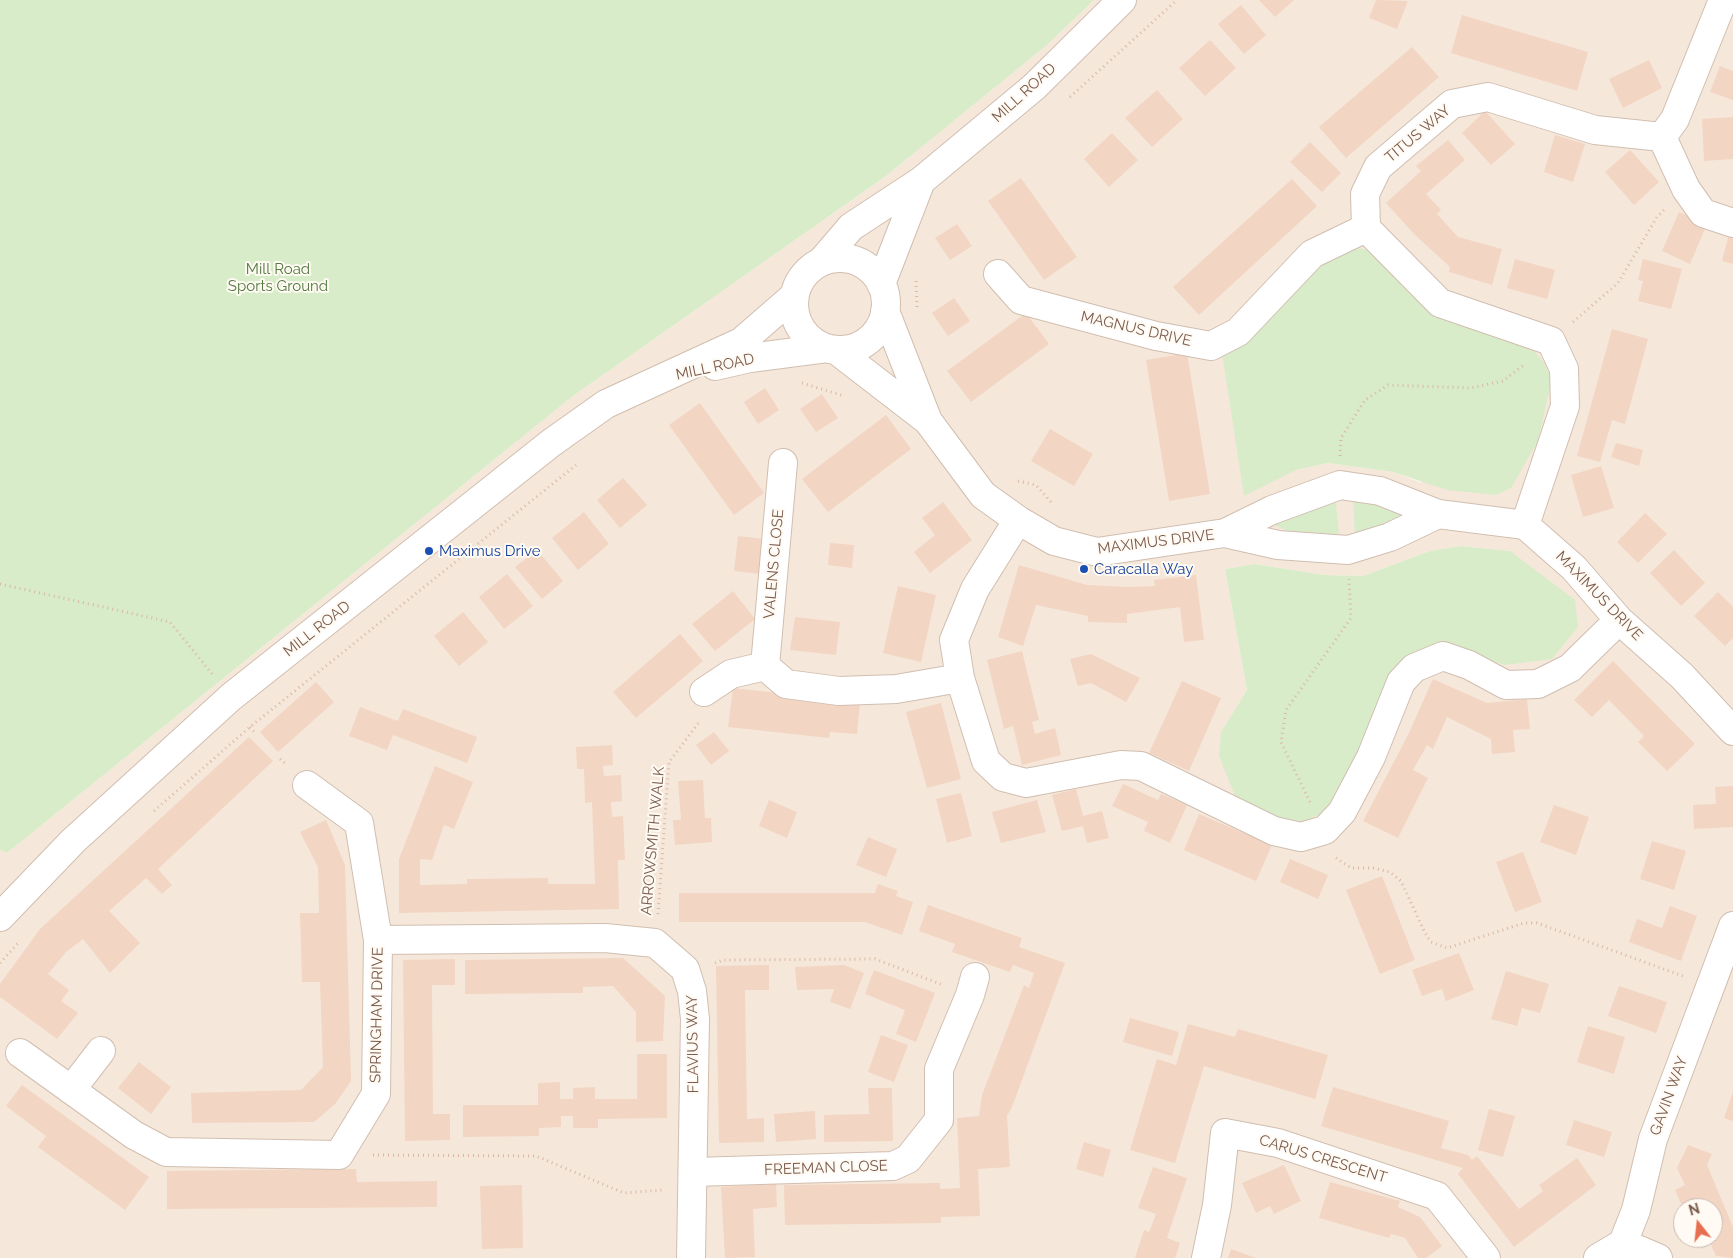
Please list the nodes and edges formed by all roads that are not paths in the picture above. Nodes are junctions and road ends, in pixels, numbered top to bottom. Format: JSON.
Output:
{"nodes":[{"id":1,"x":1122,"y":0,"type":"edge"},
{"id":2,"x":1723,"y":0,"type":"edge"},
{"id":3,"x":1662,"y":137,"type":"junction"},
{"id":4,"x":921,"y":182,"type":"junction"},
{"id":5,"x":1733,"y":223,"type":"edge"},
{"id":6,"x":1366,"y":228,"type":"junction"},
{"id":7,"x":821,"y":262,"type":"junction"},
{"id":8,"x":998,"y":274,"type":"dead end"},
{"id":9,"x":881,"y":284,"type":"junction"},
{"id":10,"x":794,"y":296,"type":"junction"},
{"id":11,"x":885,"y":311,"type":"junction"},
{"id":12,"x":831,"y":349,"type":"junction"},
{"id":13,"x":663,"y":378,"type":"junction"},
{"id":14,"x":928,"y":421,"type":"junction"},
{"id":15,"x":783,"y":463,"type":"dead end"},
{"id":16,"x":1438,"y":514,"type":"junction"},
{"id":17,"x":1018,"y":520,"type":"junction"},
{"id":18,"x":1525,"y":525,"type":"junction"},
{"id":19,"x":1225,"y":533,"type":"junction"},
{"id":20,"x":1619,"y":620,"type":"junction"},
{"id":21,"x":765,"y":666,"type":"junction"},
{"id":22,"x":960,"y":678,"type":"junction"},
{"id":23,"x":704,"y":692,"type":"road end"},
{"id":24,"x":1733,"y":731,"type":"edge"},
{"id":25,"x":307,"y":785,"type":"dead end"},
{"id":26,"x":0,"y":917,"type":"edge"},
{"id":27,"x":1733,"y":926,"type":"edge"},
{"id":28,"x":378,"y":940,"type":"junction"},
{"id":29,"x":972,"y":986,"type":"road end"},
{"id":30,"x":101,"y":1051,"type":"dead end"},
{"id":31,"x":20,"y":1053,"type":"dead end"},
{"id":32,"x":71,"y":1090,"type":"junction"},
{"id":33,"x":693,"y":1180,"type":"junction"},
{"id":34,"x":1623,"y":1243,"type":"junction"},
{"id":35,"x":692,"y":1258,"type":"edge"},
{"id":36,"x":1206,"y":1258,"type":"edge"},
{"id":37,"x":1486,"y":1258,"type":"edge"},
{"id":38,"x":1598,"y":1258,"type":"edge"},
{"id":39,"x":1658,"y":1258,"type":"edge"}],
"edges":[{"from":1,"to":4,"type":"street","name":"MILL ROAD"},
{"from":2,"to":3,"type":"street"},
{"from":3,"to":5,"type":"street"},
{"from":3,"to":6,"type":"street","name":"TITUS WAY"},
{"from":4,"to":7,"type":"street","name":"MILL ROAD"},
{"from":4,"to":9,"type":"street","name":"MILL ROAD"},
{"from":6,"to":8,"type":"street","name":"MAGNUS DRIVE"},
{"from":6,"to":18,"type":"street"},
{"from":7,"to":9,"type":"street"},
{"from":7,"to":10,"type":"street"},
{"from":9,"to":11,"type":"street"},
{"from":10,"to":12,"type":"street"},
{"from":10,"to":13,"type":"street","name":"MILL ROAD"},
{"from":11,"to":12,"type":"street"},
{"from":11,"to":14,"type":"street","name":"MAXIMUS DRIVE"},
{"from":12,"to":13,"type":"street","name":"MILL ROAD"},
{"from":12,"to":14,"type":"street","name":"MAXIMUS DRIVE"},
{"from":13,"to":26,"type":"street","name":"MILL ROAD"},
{"from":14,"to":17,"type":"street","name":"MAXIMUS DRIVE"},
{"from":15,"to":21,"type":"street","name":"VALENS CLOSE"},
{"from":16,"to":18,"type":"street","name":"MAXIMUS DRIVE"},
{"from":16,"to":19,"type":"street","name":"MAXIMUS DRIVE"},
{"from":16,"to":19,"type":"street","name":"MAXIMUS DRIVE"},
{"from":17,"to":19,"type":"street","name":"MAXIMUS DRIVE"},
{"from":17,"to":22,"type":"street"},
{"from":18,"to":20,"type":"street","name":"MAXIMUS DRIVE"},
{"from":20,"to":22,"type":"street"},
{"from":20,"to":24,"type":"street","name":"MAXIMUS DRIVE"},
{"from":21,"to":22,"type":"street"},
{"from":21,"to":23,"type":"street"},
{"from":25,"to":28,"type":"street","name":"SPRINGHAM DRIVE"},
{"from":27,"to":34,"type":"street","name":"GAVIN WAY"},
{"from":28,"to":32,"type":"street","name":"SPRINGHAM DRIVE"},
{"from":28,"to":33,"type":"street","name":"FLAVIUS WAY"},
{"from":29,"to":33,"type":"street","name":"FREEMAN CLOSE"},
{"from":30,"to":32,"type":"street"},
{"from":31,"to":32,"type":"street"},
{"from":33,"to":35,"type":"street","name":"FLAVIUS WAY"},
{"from":34,"to":38,"type":"street"},
{"from":34,"to":39,"type":"street"},
{"from":36,"to":37,"type":"street","name":"CARUS CRESCENT"}]}
